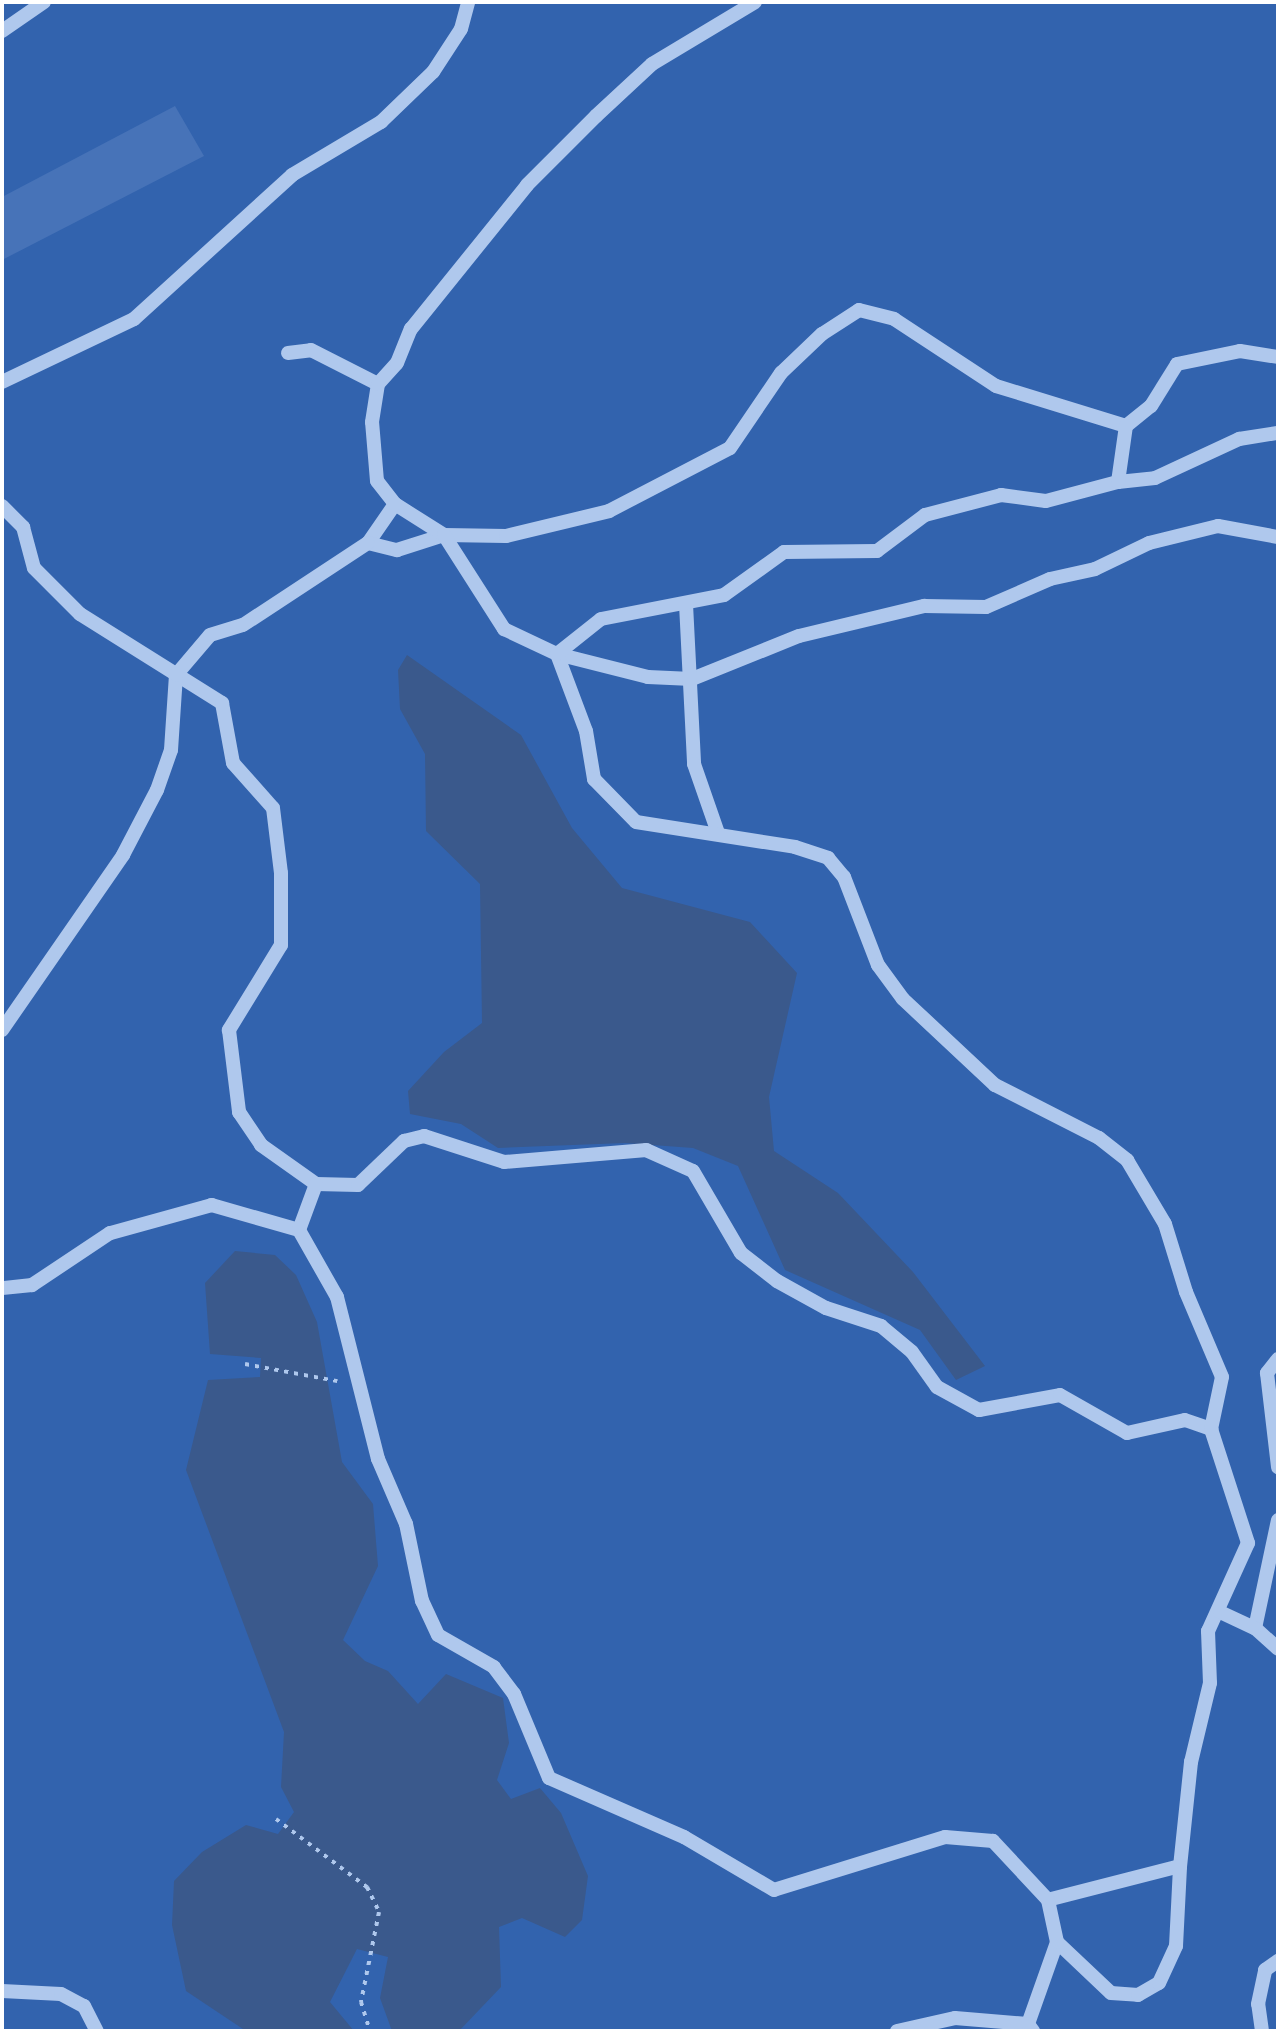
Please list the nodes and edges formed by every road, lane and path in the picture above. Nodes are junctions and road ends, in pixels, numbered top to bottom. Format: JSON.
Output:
{"nodes":[{"id":1,"x":44,"y":2,"type":"edge"},
{"id":2,"x":468,"y":2,"type":"edge"},
{"id":3,"x":755,"y":2,"type":"edge"},
{"id":4,"x":2,"y":31,"type":"edge"},
{"id":5,"x":288,"y":353,"type":"dead end"},
{"id":6,"x":1278,"y":357,"type":"edge"},
{"id":7,"x":2,"y":382,"type":"edge"},
{"id":8,"x":378,"y":384,"type":"junction"},
{"id":9,"x":1126,"y":426,"type":"junction"},
{"id":10,"x":1278,"y":433,"type":"edge"},
{"id":11,"x":1118,"y":482,"type":"junction"},
{"id":12,"x":395,"y":504,"type":"junction"},
{"id":13,"x":2,"y":506,"type":"edge"},
{"id":14,"x":444,"y":535,"type":"junction"},
{"id":15,"x":1278,"y":537,"type":"edge"},
{"id":16,"x":368,"y":543,"type":"junction"},
{"id":17,"x":686,"y":604,"type":"junction"},
{"id":18,"x":557,"y":654,"type":"junction"},
{"id":19,"x":176,"y":675,"type":"junction"},
{"id":20,"x":692,"y":679,"type":"junction"},
{"id":21,"x":718,"y":833,"type":"junction"},
{"id":22,"x":2,"y":1030,"type":"edge"},
{"id":23,"x":316,"y":1184,"type":"junction"},
{"id":24,"x":299,"y":1230,"type":"junction"},
{"id":25,"x":2,"y":1288,"type":"edge"},
{"id":26,"x":1278,"y":1359,"type":"edge"},
{"id":27,"x":245,"y":1364,"type":"dead end"},
{"id":28,"x":337,"y":1381,"type":"dead end"},
{"id":29,"x":1211,"y":1429,"type":"junction"},
{"id":30,"x":1278,"y":1467,"type":"edge"},
{"id":31,"x":1278,"y":1520,"type":"edge"},
{"id":32,"x":1220,"y":1612,"type":"junction"},
{"id":33,"x":1255,"y":1628,"type":"junction"},
{"id":34,"x":1278,"y":1649,"type":"edge"},
{"id":35,"x":276,"y":1819,"type":"dead end"},
{"id":36,"x":1180,"y":1866,"type":"junction"},
{"id":37,"x":1048,"y":1900,"type":"junction"},
{"id":38,"x":1057,"y":1942,"type":"junction"},
{"id":39,"x":1278,"y":1961,"type":"edge"},
{"id":40,"x":2,"y":1991,"type":"edge"},
{"id":41,"x":1030,"y":2028,"type":"edge"},
{"id":42,"x":97,"y":2031,"type":"edge"},
{"id":43,"x":370,"y":2031,"type":"edge"},
{"id":44,"x":897,"y":2031,"type":"edge"},
{"id":45,"x":1262,"y":2031,"type":"edge"}],
"edges":[{"from":1,"to":4,"type":"lane"},
{"from":2,"to":7,"type":"lane"},
{"from":3,"to":8,"type":"lane"},
{"from":5,"to":8,"type":"lane"},
{"from":6,"to":9,"type":"lane"},
{"from":8,"to":12,"type":"lane"},
{"from":9,"to":11,"type":"lane"},
{"from":9,"to":14,"type":"lane"},
{"from":10,"to":11,"type":"lane"},
{"from":11,"to":17,"type":"lane"},
{"from":12,"to":14,"type":"lane"},
{"from":12,"to":16,"type":"lane"},
{"from":13,"to":19,"type":"lane"},
{"from":14,"to":16,"type":"lane"},
{"from":14,"to":18,"type":"lane"},
{"from":15,"to":20,"type":"lane"},
{"from":16,"to":19,"type":"lane"},
{"from":17,"to":18,"type":"lane"},
{"from":17,"to":20,"type":"lane"},
{"from":18,"to":20,"type":"lane"},
{"from":18,"to":21,"type":"lane"},
{"from":19,"to":22,"type":"lane"},
{"from":19,"to":23,"type":"lane"},
{"from":20,"to":21,"type":"lane"},
{"from":21,"to":29,"type":"lane"},
{"from":23,"to":24,"type":"lane"},
{"from":23,"to":29,"type":"lane"},
{"from":24,"to":25,"type":"lane"},
{"from":24,"to":37,"type":"lane"},
{"from":26,"to":30,"type":"lane"},
{"from":27,"to":28,"type":"path"},
{"from":29,"to":32,"type":"lane"},
{"from":31,"to":33,"type":"lane"},
{"from":32,"to":33,"type":"lane"},
{"from":32,"to":36,"type":"lane"},
{"from":33,"to":34,"type":"lane"},
{"from":35,"to":43,"type":"path"},
{"from":36,"to":37,"type":"lane"},
{"from":36,"to":38,"type":"lane"},
{"from":37,"to":38,"type":"lane"},
{"from":38,"to":41,"type":"lane"},
{"from":39,"to":45,"type":"lane"},
{"from":40,"to":42,"type":"lane"},
{"from":41,"to":44,"type":"lane"}]}
